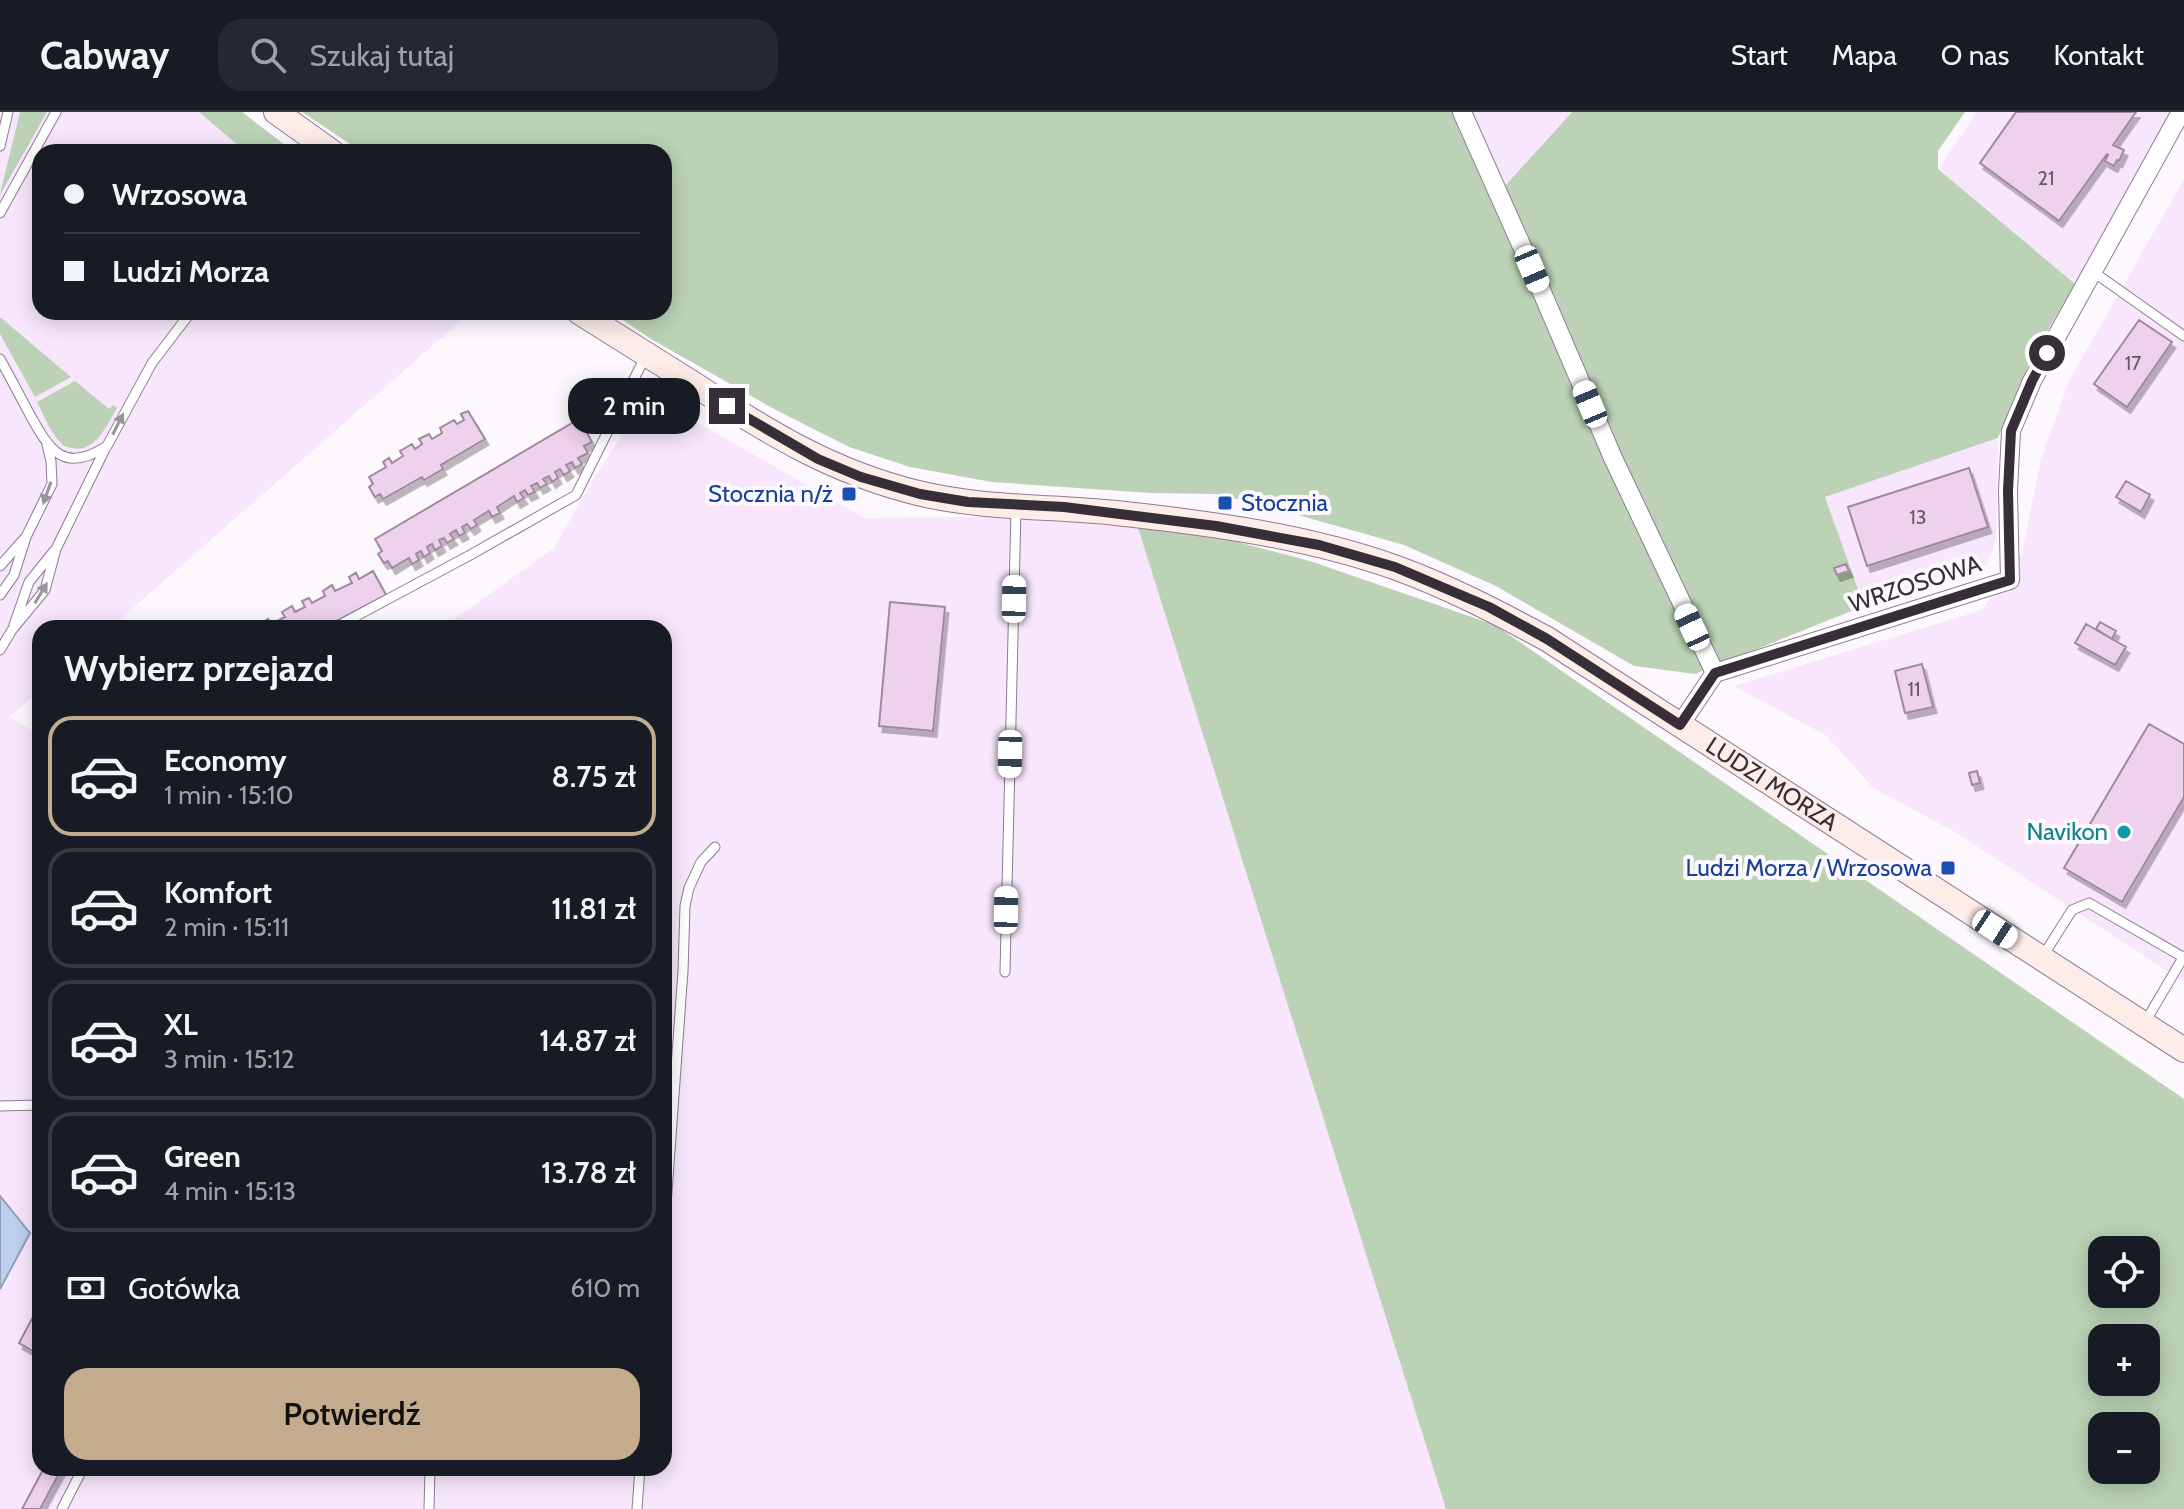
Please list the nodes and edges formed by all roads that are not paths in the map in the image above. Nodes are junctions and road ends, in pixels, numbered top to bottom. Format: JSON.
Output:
{"nodes":[{"id":1,"x":8,"y":112,"type":"edge"},
{"id":2,"x":56,"y":112,"type":"edge"},
{"id":3,"x":276,"y":112,"type":"edge"},
{"id":4,"x":1462,"y":112,"type":"edge"},
{"id":5,"x":2181,"y":112,"type":"edge"},
{"id":6,"x":38,"y":144,"type":"edge"},
{"id":7,"x":320,"y":144,"type":"edge"},
{"id":8,"x":0,"y":146,"type":"edge"},
{"id":9,"x":32,"y":155,"type":"edge"},
{"id":10,"x":0,"y":213,"type":"edge"},
{"id":11,"x":2092,"y":271,"type":"junction"},
{"id":12,"x":185,"y":320,"type":"edge"},
{"id":13,"x":592,"y":320,"type":"edge"},
{"id":14,"x":2184,"y":336,"type":"edge"},
{"id":15,"x":647,"y":354,"type":"junction"},
{"id":16,"x":0,"y":359,"type":"edge"},
{"id":17,"x":47,"y":445,"type":"junction"},
{"id":18,"x":107,"y":446,"type":"junction"},
{"id":19,"x":1016,"y":505,"type":"junction"},
{"id":20,"x":26,"y":537,"type":"junction"},
{"id":21,"x":56,"y":549,"type":"junction"},
{"id":22,"x":0,"y":566,"type":"edge"},
{"id":23,"x":0,"y":595,"type":"edge"},
{"id":24,"x":349,"y":620,"type":"edge"},
{"id":25,"x":12,"y":630,"type":"junction"},
{"id":26,"x":0,"y":650,"type":"edge"},
{"id":27,"x":1715,"y":673,"type":"junction"},
{"id":28,"x":1680,"y":725,"type":"junction"},
{"id":29,"x":715,"y":847,"type":"dead end"},
{"id":30,"x":2184,"y":956,"type":"edge"},
{"id":31,"x":2041,"y":959,"type":"junction"},
{"id":32,"x":1005,"y":972,"type":"dead end"},
{"id":33,"x":2144,"y":1024,"type":"junction"},
{"id":34,"x":2184,"y":1050,"type":"edge"},
{"id":35,"x":32,"y":1105,"type":"edge"},
{"id":36,"x":0,"y":1106,"type":"edge"},
{"id":37,"x":672,"y":1123,"type":"edge"},
{"id":38,"x":79,"y":1476,"type":"edge"},
{"id":39,"x":430,"y":1476,"type":"edge"},
{"id":40,"x":639,"y":1476,"type":"edge"},
{"id":41,"x":62,"y":1509,"type":"edge"},
{"id":42,"x":429,"y":1509,"type":"edge"},
{"id":43,"x":637,"y":1509,"type":"edge"}],
"edges":[{"from":1,"to":8,"type":"lane"},
{"from":2,"to":6,"type":"lane"},
{"from":3,"to":7,"type":"street"},
{"from":4,"to":27,"type":"street"},
{"from":5,"to":11,"type":"street","name":"WRZOSOWA"},
{"from":9,"to":10,"type":"lane"},
{"from":11,"to":14,"type":"lane"},
{"from":11,"to":27,"type":"street","name":"WRZOSOWA"},
{"from":18,"to":12,"type":"lane","one_way":true},
{"from":13,"to":15,"type":"street","name":"LUDZI MORZA"},
{"from":15,"to":19,"type":"street","name":"LUDZI MORZA"},
{"from":15,"to":24,"type":"lane"},
{"from":16,"to":17,"type":"lane"},
{"from":17,"to":18,"type":"lane"},
{"from":17,"to":20,"type":"lane","one_way":true},
{"from":18,"to":21,"type":"lane"},
{"from":19,"to":28,"type":"street","name":"LUDZI MORZA"},
{"from":19,"to":32,"type":"lane"},
{"from":20,"to":22,"type":"lane"},
{"from":20,"to":23,"type":"lane"},
{"from":21,"to":25,"type":"lane"},
{"from":25,"to":21,"type":"lane","one_way":true},
{"from":25,"to":26,"type":"lane"},
{"from":27,"to":28,"type":"street"},
{"from":28,"to":31,"type":"street","name":"LUDZI MORZA"},
{"from":29,"to":37,"type":"lane"},
{"from":30,"to":31,"type":"lane"},
{"from":30,"to":33,"type":"lane"},
{"from":31,"to":33,"type":"street","name":"LUDZI MORZA"},
{"from":33,"to":34,"type":"street","name":"LUDZI MORZA"},
{"from":35,"to":36,"type":"lane"},
{"from":38,"to":41,"type":"lane"},
{"from":39,"to":42,"type":"lane"},
{"from":40,"to":43,"type":"lane"}]}
